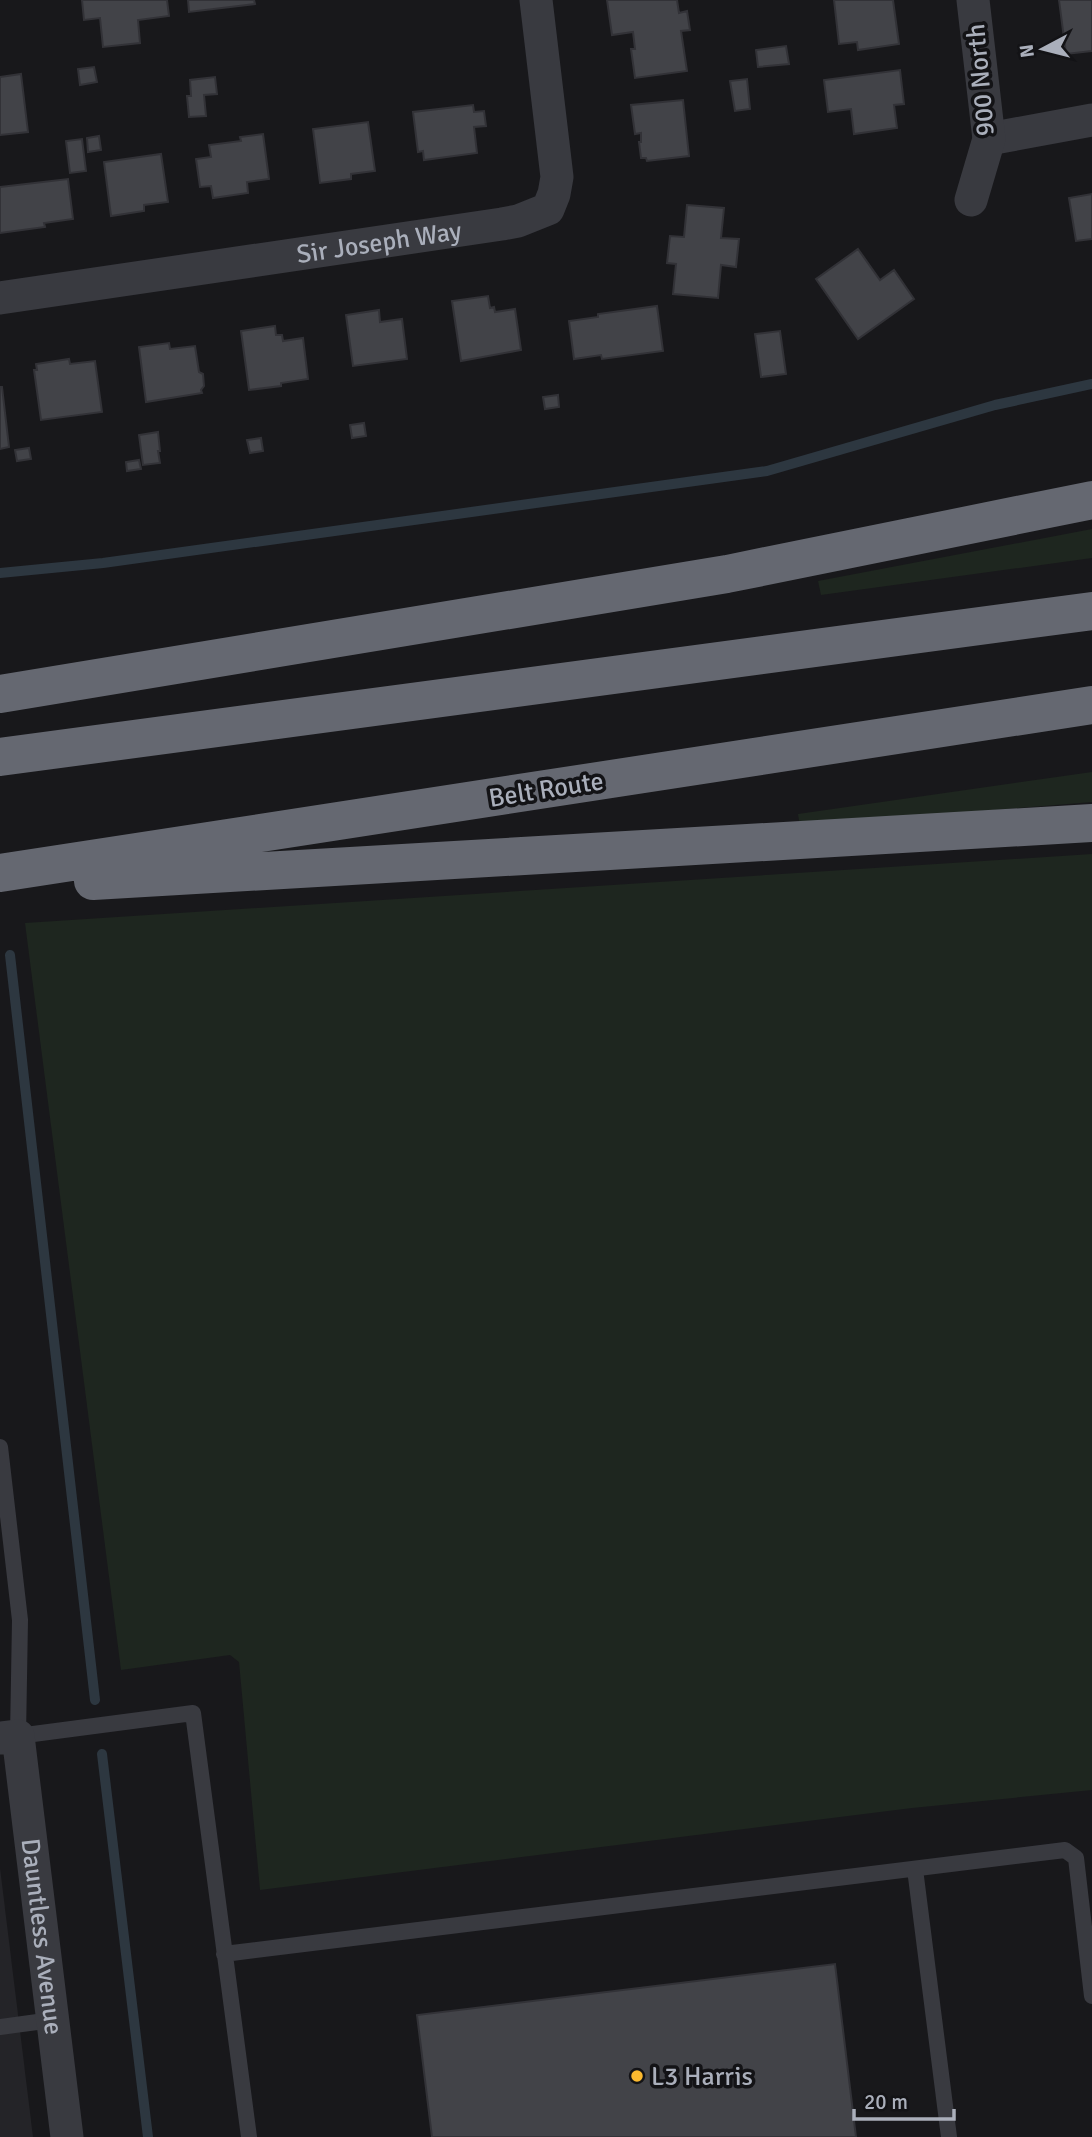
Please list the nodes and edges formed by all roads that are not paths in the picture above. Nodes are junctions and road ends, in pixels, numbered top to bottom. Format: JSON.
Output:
{"nodes":[{"id":1,"x":536,"y":0,"type":"edge"},
{"id":2,"x":973,"y":0,"type":"edge"},
{"id":3,"x":1092,"y":120,"type":"edge"},
{"id":4,"x":989,"y":138,"type":"junction"},
{"id":5,"x":971,"y":200,"type":"dead end"},
{"id":6,"x":0,"y":298,"type":"edge"},
{"id":7,"x":1092,"y":500,"type":"edge"},
{"id":8,"x":1092,"y":611,"type":"edge"},
{"id":9,"x":0,"y":694,"type":"edge"},
{"id":10,"x":1092,"y":705,"type":"edge"},
{"id":11,"x":0,"y":757,"type":"edge"},
{"id":12,"x":1092,"y":823,"type":"edge"},
{"id":13,"x":0,"y":873,"type":"edge"},
{"id":14,"x":0,"y":886,"type":"edge"},
{"id":15,"x":0,"y":1447,"type":"edge"},
{"id":16,"x":9,"y":1737,"type":"edge"},
{"id":17,"x":915,"y":1869,"type":"junction"},
{"id":18,"x":224,"y":1954,"type":"junction"},
{"id":19,"x":1092,"y":1996,"type":"edge"},
{"id":20,"x":52,"y":2020,"type":"junction"},
{"id":21,"x":0,"y":2026,"type":"edge"},
{"id":22,"x":66,"y":2137,"type":"edge"},
{"id":23,"x":249,"y":2137,"type":"edge"},
{"id":24,"x":949,"y":2137,"type":"edge"}],
"edges":[{"from":1,"to":6,"type":"street","name":"Sir Joseph Way"},
{"from":2,"to":4,"type":"street","name":"900 North"},
{"from":3,"to":4,"type":"street"},
{"from":4,"to":5,"type":"street","name":"900 North"},
{"from":7,"to":9,"type":"highway"},
{"from":8,"to":11,"type":"highway"},
{"from":10,"to":13,"type":"highway","name":"Belt Route"},
{"from":12,"to":14,"type":"highway"},
{"from":15,"to":16,"type":"lane"},
{"from":16,"to":18,"type":"lane"},
{"from":16,"to":20,"type":"street","name":"Dauntless Avenue"},
{"from":17,"to":18,"type":"lane"},
{"from":17,"to":19,"type":"lane"},
{"from":17,"to":24,"type":"lane"},
{"from":18,"to":23,"type":"lane"},
{"from":20,"to":21,"type":"lane"},
{"from":20,"to":22,"type":"street","name":"Dauntless Avenue"}]}
